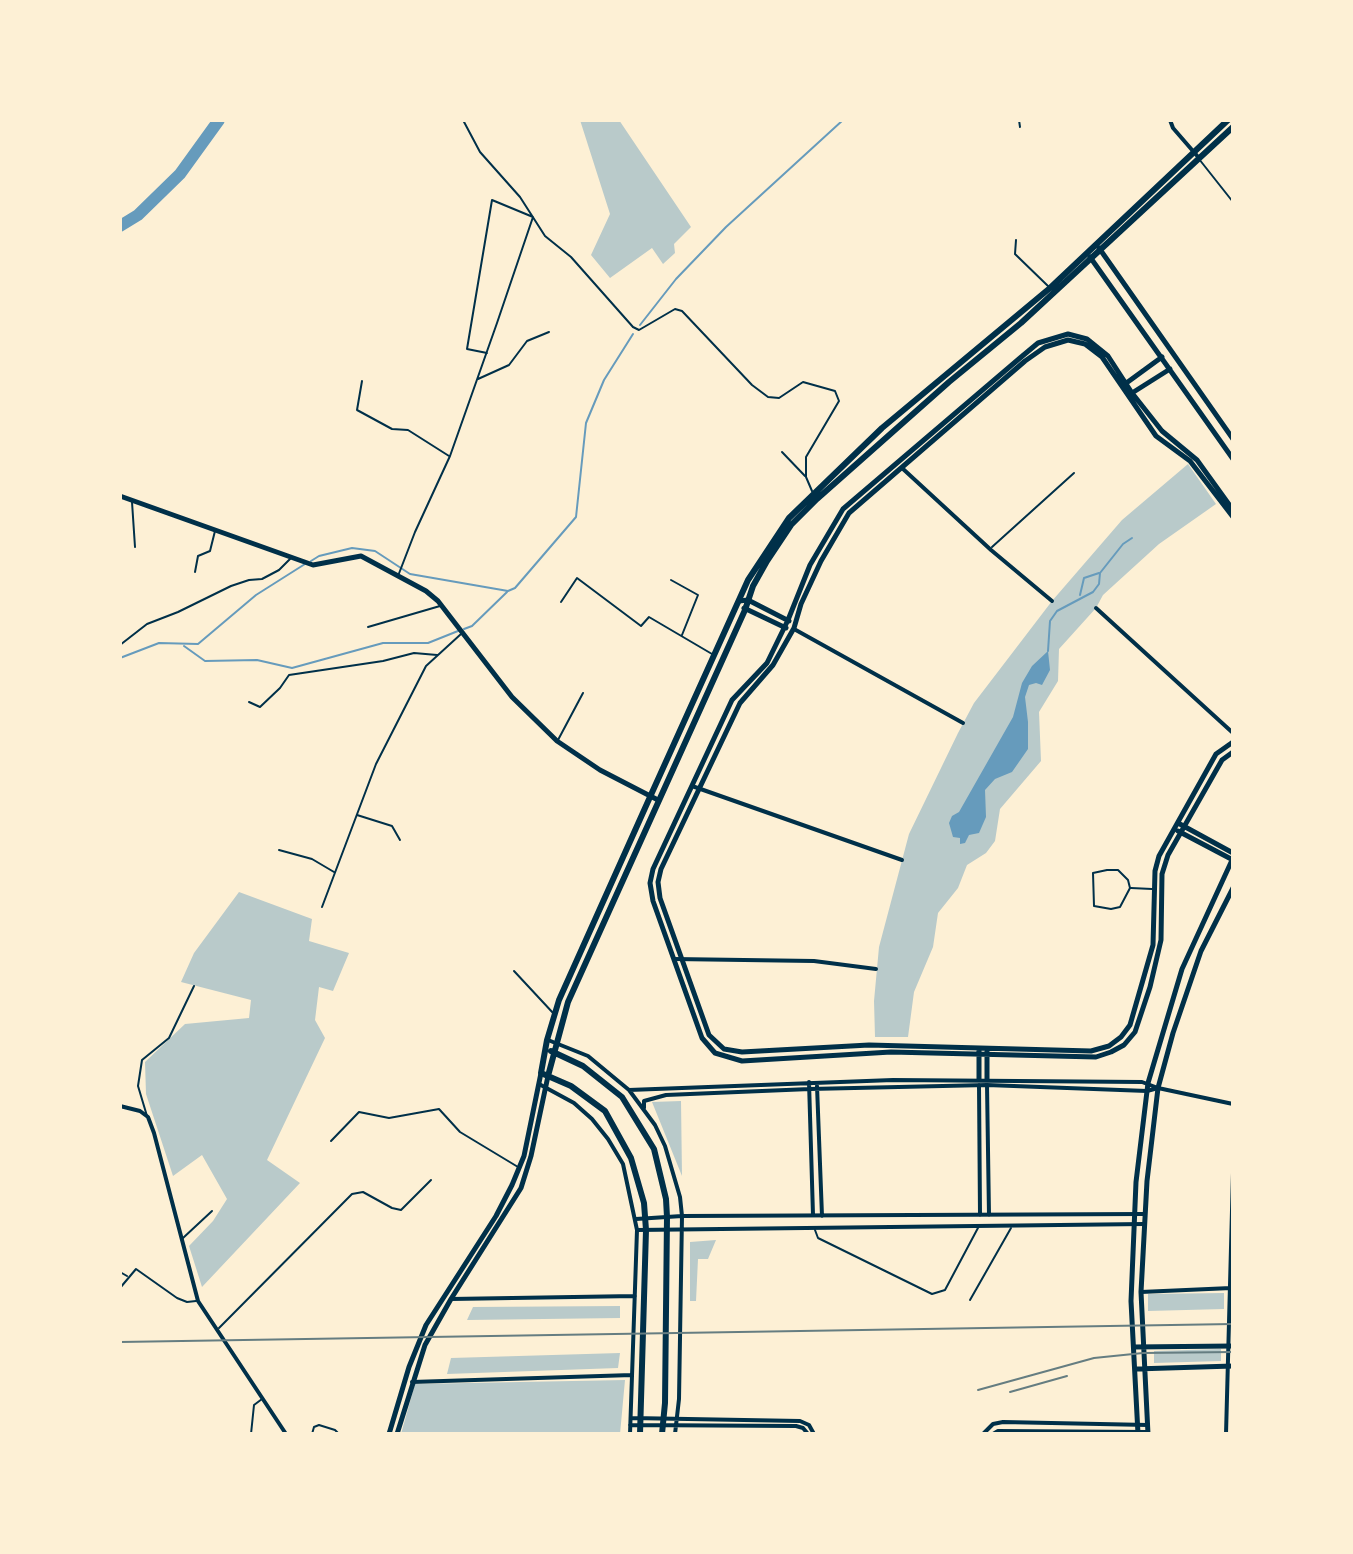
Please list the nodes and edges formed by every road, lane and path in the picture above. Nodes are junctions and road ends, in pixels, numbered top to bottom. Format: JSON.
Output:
{"nodes":[{"id":1,"x":463,"y":120,"type":"edge"},
{"id":2,"x":1019,"y":120,"type":"edge"},
{"id":3,"x":1170,"y":120,"type":"edge"},
{"id":4,"x":1228,"y":120,"type":"edge"},
{"id":5,"x":1020,"y":127,"type":"dead end"},
{"id":6,"x":1233,"y":127,"type":"edge"},
{"id":7,"x":1196,"y":156,"type":"junction"},
{"id":8,"x":1233,"y":202,"type":"edge"},
{"id":9,"x":533,"y":217,"type":"junction"},
{"id":10,"x":1016,"y":240,"type":"dead end"},
{"id":11,"x":1099,"y":248,"type":"junction"},
{"id":12,"x":1089,"y":256,"type":"junction"},
{"id":13,"x":1050,"y":288,"type":"junction"},
{"id":14,"x":549,"y":332,"type":"dead end"},
{"id":15,"x":487,"y":353,"type":"junction"},
{"id":16,"x":1162,"y":357,"type":"junction"},
{"id":17,"x":1170,"y":369,"type":"junction"},
{"id":18,"x":477,"y":380,"type":"junction"},
{"id":19,"x":362,"y":381,"type":"dead end"},
{"id":20,"x":1125,"y":382,"type":"junction"},
{"id":21,"x":1124,"y":391,"type":"junction"},
{"id":22,"x":1132,"y":393,"type":"junction"},
{"id":23,"x":1233,"y":439,"type":"edge"},
{"id":24,"x":782,"y":452,"type":"dead end"},
{"id":25,"x":450,"y":456,"type":"junction"},
{"id":26,"x":1233,"y":459,"type":"edge"},
{"id":27,"x":897,"y":463,"type":"junction"},
{"id":28,"x":903,"y":469,"type":"junction"},
{"id":29,"x":1074,"y":473,"type":"dead end"},
{"id":30,"x":806,"y":477,"type":"junction"},
{"id":31,"x":120,"y":496,"type":"edge"},
{"id":32,"x":815,"y":496,"type":"junction"},
{"id":33,"x":131,"y":500,"type":"junction"},
{"id":34,"x":1233,"y":510,"type":"edge"},
{"id":35,"x":1233,"y":517,"type":"edge"},
{"id":36,"x":216,"y":530,"type":"junction"},
{"id":37,"x":135,"y":547,"type":"dead end"},
{"id":38,"x":991,"y":550,"type":"junction"},
{"id":39,"x":294,"y":557,"type":"junction"},
{"id":40,"x":195,"y":572,"type":"dead end"},
{"id":41,"x":397,"y":577,"type":"junction"},
{"id":42,"x":671,"y":580,"type":"dead end"},
{"id":43,"x":748,"y":600,"type":"junction"},
{"id":44,"x":739,"y":601,"type":"junction"},
{"id":45,"x":1052,"y":601,"type":"dead end"},
{"id":46,"x":561,"y":602,"type":"dead end"},
{"id":47,"x":442,"y":606,"type":"junction"},
{"id":48,"x":1096,"y":608,"type":"dead end"},
{"id":49,"x":745,"y":610,"type":"junction"},
{"id":50,"x":788,"y":620,"type":"junction"},
{"id":51,"x":368,"y":627,"type":"dead end"},
{"id":52,"x":784,"y":628,"type":"junction"},
{"id":53,"x":794,"y":628,"type":"junction"},
{"id":54,"x":460,"y":630,"type":"junction"},
{"id":55,"x":682,"y":636,"type":"junction"},
{"id":56,"x":120,"y":645,"type":"edge"},
{"id":57,"x":438,"y":655,"type":"junction"},
{"id":58,"x":714,"y":655,"type":"junction"},
{"id":59,"x":583,"y":693,"type":"dead end"},
{"id":60,"x":249,"y":702,"type":"dead end"},
{"id":61,"x":963,"y":723,"type":"dead end"},
{"id":62,"x":1233,"y":733,"type":"edge"},
{"id":63,"x":557,"y":741,"type":"junction"},
{"id":64,"x":1233,"y":742,"type":"edge"},
{"id":65,"x":1233,"y":752,"type":"edge"},
{"id":66,"x":692,"y":786,"type":"junction"},
{"id":67,"x":699,"y":788,"type":"junction"},
{"id":68,"x":650,"y":797,"type":"junction"},
{"id":69,"x":658,"y":800,"type":"junction"},
{"id":70,"x":356,"y":815,"type":"junction"},
{"id":71,"x":1179,"y":828,"type":"junction"},
{"id":72,"x":400,"y":840,"type":"dead end"},
{"id":73,"x":279,"y":850,"type":"dead end"},
{"id":74,"x":1233,"y":858,"type":"edge"},
{"id":75,"x":902,"y":860,"type":"dead end"},
{"id":76,"x":335,"y":872,"type":"junction"},
{"id":77,"x":1130,"y":888,"type":"junction"},
{"id":78,"x":1233,"y":888,"type":"edge"},
{"id":79,"x":1155,"y":889,"type":"junction"},
{"id":80,"x":322,"y":907,"type":"dead end"},
{"id":81,"x":678,"y":959,"type":"junction"},
{"id":82,"x":876,"y":969,"type":"dead end"},
{"id":83,"x":514,"y":971,"type":"dead end"},
{"id":84,"x":194,"y":986,"type":"dead end"},
{"id":85,"x":555,"y":1015,"type":"junction"},
{"id":86,"x":547,"y":1040,"type":"junction"},
{"id":87,"x":555,"y":1042,"type":"junction"},
{"id":88,"x":817,"y":1048,"type":"junction"},
{"id":89,"x":545,"y":1050,"type":"junction"},
{"id":90,"x":979,"y":1050,"type":"junction"},
{"id":91,"x":987,"y":1050,"type":"junction"},
{"id":92,"x":553,"y":1052,"type":"junction"},
{"id":93,"x":817,"y":1056,"type":"junction"},
{"id":94,"x":545,"y":1075,"type":"junction"},
{"id":95,"x":817,"y":1081,"type":"junction"},
{"id":96,"x":809,"y":1082,"type":"junction"},
{"id":97,"x":979,"y":1082,"type":"junction"},
{"id":98,"x":987,"y":1082,"type":"junction"},
{"id":99,"x":1148,"y":1083,"type":"junction"},
{"id":100,"x":539,"y":1084,"type":"junction"},
{"id":101,"x":547,"y":1087,"type":"junction"},
{"id":102,"x":817,"y":1088,"type":"junction"},
{"id":103,"x":1158,"y":1088,"type":"junction"},
{"id":104,"x":810,"y":1089,"type":"junction"},
{"id":105,"x":629,"y":1090,"type":"junction"},
{"id":106,"x":1147,"y":1091,"type":"junction"},
{"id":107,"x":1233,"y":1104,"type":"edge"},
{"id":108,"x":120,"y":1106,"type":"edge"},
{"id":109,"x":644,"y":1108,"type":"junction"},
{"id":110,"x":148,"y":1117,"type":"junction"},
{"id":111,"x":331,"y":1141,"type":"dead end"},
{"id":112,"x":519,"y":1168,"type":"junction"},
{"id":113,"x":1233,"y":1173,"type":"edge"},
{"id":114,"x":431,"y":1180,"type":"dead end"},
{"id":115,"x":1232,"y":1184,"type":"edge"},
{"id":116,"x":120,"y":1195,"type":"edge"},
{"id":117,"x":121,"y":1202,"type":"edge"},
{"id":118,"x":212,"y":1211,"type":"dead end"},
{"id":119,"x":1134,"y":1214,"type":"junction"},
{"id":120,"x":1144,"y":1214,"type":"junction"},
{"id":121,"x":980,"y":1215,"type":"junction"},
{"id":122,"x":989,"y":1215,"type":"junction"},
{"id":123,"x":682,"y":1216,"type":"junction"},
{"id":124,"x":813,"y":1216,"type":"junction"},
{"id":125,"x":822,"y":1216,"type":"junction"},
{"id":126,"x":667,"y":1217,"type":"junction"},
{"id":127,"x":636,"y":1219,"type":"junction"},
{"id":128,"x":646,"y":1219,"type":"junction"},
{"id":129,"x":1134,"y":1223,"type":"junction"},
{"id":130,"x":1144,"y":1224,"type":"junction"},
{"id":131,"x":979,"y":1225,"type":"junction"},
{"id":132,"x":1013,"y":1225,"type":"junction"},
{"id":133,"x":814,"y":1228,"type":"junction"},
{"id":134,"x":682,"y":1229,"type":"junction"},
{"id":135,"x":637,"y":1230,"type":"junction"},
{"id":136,"x":646,"y":1230,"type":"junction"},
{"id":137,"x":667,"y":1230,"type":"junction"},
{"id":138,"x":182,"y":1239,"type":"junction"},
{"id":139,"x":120,"y":1272,"type":"edge"},
{"id":140,"x":128,"y":1277,"type":"junction"},
{"id":141,"x":120,"y":1288,"type":"edge"},
{"id":142,"x":1232,"y":1288,"type":"edge"},
{"id":143,"x":1141,"y":1292,"type":"junction"},
{"id":144,"x":635,"y":1296,"type":"junction"},
{"id":145,"x":451,"y":1299,"type":"junction"},
{"id":146,"x":970,"y":1300,"type":"dead end"},
{"id":147,"x":198,"y":1301,"type":"junction"},
{"id":148,"x":218,"y":1329,"type":"junction"},
{"id":149,"x":1230,"y":1346,"type":"edge"},
{"id":150,"x":1134,"y":1347,"type":"junction"},
{"id":151,"x":1145,"y":1347,"type":"junction"},
{"id":152,"x":1230,"y":1366,"type":"edge"},
{"id":153,"x":1135,"y":1369,"type":"junction"},
{"id":154,"x":1146,"y":1369,"type":"junction"},
{"id":155,"x":632,"y":1375,"type":"junction"},
{"id":156,"x":412,"y":1382,"type":"junction"},
{"id":157,"x":263,"y":1398,"type":"junction"},
{"id":158,"x":632,"y":1418,"type":"junction"},
{"id":159,"x":677,"y":1418,"type":"junction"},
{"id":160,"x":640,"y":1422,"type":"junction"},
{"id":161,"x":664,"y":1422,"type":"junction"},
{"id":162,"x":630,"y":1425,"type":"junction"},
{"id":163,"x":677,"y":1425,"type":"junction"},
{"id":164,"x":1138,"y":1430,"type":"edge"},
{"id":165,"x":1148,"y":1430,"type":"edge"},
{"id":166,"x":251,"y":1434,"type":"edge"},
{"id":167,"x":286,"y":1434,"type":"edge"},
{"id":168,"x":312,"y":1434,"type":"edge"},
{"id":169,"x":339,"y":1434,"type":"edge"},
{"id":170,"x":389,"y":1434,"type":"edge"},
{"id":171,"x":397,"y":1434,"type":"edge"},
{"id":172,"x":630,"y":1434,"type":"edge"},
{"id":173,"x":640,"y":1434,"type":"edge"},
{"id":174,"x":662,"y":1434,"type":"edge"},
{"id":175,"x":675,"y":1434,"type":"edge"},
{"id":176,"x":811,"y":1434,"type":"edge"},
{"id":177,"x":983,"y":1434,"type":"edge"},
{"id":178,"x":993,"y":1434,"type":"edge"},
{"id":179,"x":1226,"y":1434,"type":"edge"}],
"edges":[{"from":1,"to":9,"type":"lane"},
{"from":2,"to":5,"type":"lane"},
{"from":3,"to":7,"type":"street"},
{"from":4,"to":7,"type":"main road"},
{"from":6,"to":7,"type":"main road"},
{"from":7,"to":8,"type":"lane"},
{"from":7,"to":11,"type":"main road"},
{"from":9,"to":15,"type":"lane"},
{"from":9,"to":15,"type":"lane"},
{"from":9,"to":30,"type":"lane"},
{"from":10,"to":13,"type":"lane"},
{"from":11,"to":12,"type":"main road"},
{"from":11,"to":23,"type":"street"},
{"from":12,"to":13,"type":"main road"},
{"from":12,"to":16,"type":"street"},
{"from":12,"to":32,"type":"main road"},
{"from":13,"to":32,"type":"main road"},
{"from":14,"to":18,"type":"lane"},
{"from":15,"to":18,"type":"lane"},
{"from":16,"to":17,"type":"street"},
{"from":16,"to":20,"type":"street"},
{"from":17,"to":22,"type":"street"},
{"from":17,"to":26,"type":"street"},
{"from":18,"to":25,"type":"lane"},
{"from":19,"to":25,"type":"lane"},
{"from":20,"to":21,"type":"street"},
{"from":20,"to":22,"type":"street"},
{"from":20,"to":27,"type":"street"},
{"from":21,"to":22,"type":"street"},
{"from":21,"to":28,"type":"street"},
{"from":21,"to":35,"type":"street"},
{"from":22,"to":34,"type":"street"},
{"from":24,"to":30,"type":"lane"},
{"from":25,"to":41,"type":"lane"},
{"from":27,"to":28,"type":"street"},
{"from":27,"to":50,"type":"street"},
{"from":28,"to":38,"type":"street"},
{"from":28,"to":53,"type":"street"},
{"from":29,"to":38,"type":"lane"},
{"from":30,"to":32,"type":"lane"},
{"from":31,"to":33,"type":"street"},
{"from":32,"to":43,"type":"main road"},
{"from":32,"to":44,"type":"main road"},
{"from":33,"to":36,"type":"street"},
{"from":33,"to":37,"type":"lane"},
{"from":36,"to":39,"type":"street"},
{"from":36,"to":40,"type":"lane"},
{"from":38,"to":45,"type":"street"},
{"from":39,"to":41,"type":"street"},
{"from":39,"to":56,"type":"lane"},
{"from":41,"to":47,"type":"street"},
{"from":42,"to":55,"type":"lane"},
{"from":43,"to":44,"type":"street"},
{"from":43,"to":49,"type":"main road"},
{"from":43,"to":50,"type":"street"},
{"from":44,"to":49,"type":"street"},
{"from":44,"to":58,"type":"main road"},
{"from":46,"to":55,"type":"lane"},
{"from":47,"to":51,"type":"lane"},
{"from":47,"to":54,"type":"street"},
{"from":48,"to":62,"type":"street"},
{"from":49,"to":52,"type":"street"},
{"from":49,"to":69,"type":"main road"},
{"from":50,"to":52,"type":"street"},
{"from":50,"to":53,"type":"street"},
{"from":52,"to":53,"type":"street"},
{"from":52,"to":66,"type":"street"},
{"from":53,"to":61,"type":"street"},
{"from":53,"to":67,"type":"street"},
{"from":54,"to":57,"type":"lane"},
{"from":54,"to":63,"type":"street"},
{"from":55,"to":58,"type":"lane"},
{"from":57,"to":60,"type":"lane"},
{"from":57,"to":70,"type":"lane"},
{"from":58,"to":68,"type":"main road"},
{"from":59,"to":63,"type":"lane"},
{"from":63,"to":68,"type":"street"},
{"from":64,"to":71,"type":"street"},
{"from":65,"to":71,"type":"street"},
{"from":66,"to":67,"type":"street"},
{"from":66,"to":81,"type":"street"},
{"from":67,"to":75,"type":"street"},
{"from":67,"to":81,"type":"street"},
{"from":68,"to":69,"type":"street"},
{"from":68,"to":85,"type":"main road"},
{"from":69,"to":87,"type":"main road"},
{"from":70,"to":72,"type":"lane"},
{"from":70,"to":76,"type":"lane"},
{"from":71,"to":74,"type":"street"},
{"from":71,"to":79,"type":"street"},
{"from":71,"to":91,"type":"street"},
{"from":73,"to":76,"type":"lane"},
{"from":74,"to":99,"type":"street"},
{"from":76,"to":80,"type":"lane"},
{"from":77,"to":77,"type":"lane"},
{"from":77,"to":79,"type":"lane"},
{"from":78,"to":103,"type":"street"},
{"from":79,"to":91,"type":"street"},
{"from":81,"to":82,"type":"street"},
{"from":81,"to":88,"type":"street"},
{"from":81,"to":93,"type":"street"},
{"from":83,"to":85,"type":"lane"},
{"from":84,"to":110,"type":"lane"},
{"from":85,"to":86,"type":"main road"},
{"from":86,"to":87,"type":"street"},
{"from":86,"to":89,"type":"main road"},
{"from":87,"to":92,"type":"main road"},
{"from":87,"to":105,"type":"street"},
{"from":88,"to":90,"type":"street"},
{"from":88,"to":93,"type":"street"},
{"from":89,"to":92,"type":"main road"},
{"from":89,"to":94,"type":"main road"},
{"from":90,"to":91,"type":"street"},
{"from":90,"to":93,"type":"street"},
{"from":90,"to":97,"type":"street"},
{"from":91,"to":98,"type":"street"},
{"from":92,"to":94,"type":"main road"},
{"from":92,"to":126,"type":"main road"},
{"from":94,"to":100,"type":"street"},
{"from":94,"to":101,"type":"street"},
{"from":94,"to":128,"type":"main road"},
{"from":95,"to":96,"type":"street"},
{"from":95,"to":97,"type":"street"},
{"from":95,"to":102,"type":"street"},
{"from":96,"to":104,"type":"street"},
{"from":96,"to":105,"type":"street"},
{"from":97,"to":98,"type":"street"},
{"from":97,"to":102,"type":"street"},
{"from":97,"to":121,"type":"street"},
{"from":98,"to":99,"type":"street"},
{"from":98,"to":106,"type":"street"},
{"from":98,"to":122,"type":"street"},
{"from":99,"to":103,"type":"street"},
{"from":99,"to":106,"type":"street"},
{"from":100,"to":101,"type":"street"},
{"from":100,"to":112,"type":"street"},
{"from":101,"to":127,"type":"street"},
{"from":101,"to":145,"type":"street"},
{"from":102,"to":104,"type":"street"},
{"from":102,"to":125,"type":"street"},
{"from":103,"to":106,"type":"street"},
{"from":103,"to":107,"type":"street"},
{"from":103,"to":120,"type":"street"},
{"from":104,"to":109,"type":"street"},
{"from":104,"to":124,"type":"street"},
{"from":105,"to":109,"type":"street"},
{"from":106,"to":119,"type":"street"},
{"from":108,"to":110,"type":"street"},
{"from":109,"to":123,"type":"street"},
{"from":110,"to":138,"type":"street"},
{"from":111,"to":112,"type":"lane"},
{"from":112,"to":170,"type":"street"},
{"from":113,"to":115,"type":"street"},
{"from":114,"to":148,"type":"lane"},
{"from":115,"to":142,"type":"street"},
{"from":116,"to":117,"type":"lane"},
{"from":118,"to":138,"type":"lane"},
{"from":119,"to":120,"type":"street"},
{"from":119,"to":122,"type":"street"},
{"from":119,"to":129,"type":"street"},
{"from":120,"to":130,"type":"street"},
{"from":121,"to":122,"type":"street"},
{"from":121,"to":125,"type":"street"},
{"from":123,"to":124,"type":"street"},
{"from":123,"to":126,"type":"street"},
{"from":123,"to":134,"type":"street"},
{"from":124,"to":125,"type":"street"},
{"from":126,"to":128,"type":"street"},
{"from":126,"to":137,"type":"main road"},
{"from":127,"to":128,"type":"street"},
{"from":127,"to":135,"type":"street"},
{"from":128,"to":136,"type":"main road"},
{"from":129,"to":130,"type":"street"},
{"from":129,"to":132,"type":"street"},
{"from":129,"to":150,"type":"street"},
{"from":130,"to":143,"type":"street"},
{"from":131,"to":132,"type":"street"},
{"from":131,"to":133,"type":"street"},
{"from":131,"to":133,"type":"lane"},
{"from":132,"to":146,"type":"lane"},
{"from":133,"to":134,"type":"street"},
{"from":134,"to":137,"type":"street"},
{"from":134,"to":159,"type":"street"},
{"from":135,"to":136,"type":"street"},
{"from":135,"to":144,"type":"street"},
{"from":136,"to":137,"type":"street"},
{"from":136,"to":160,"type":"main road"},
{"from":137,"to":161,"type":"main road"},
{"from":138,"to":147,"type":"street"},
{"from":139,"to":140,"type":"lane"},
{"from":140,"to":141,"type":"lane"},
{"from":140,"to":147,"type":"lane"},
{"from":142,"to":143,"type":"street"},
{"from":142,"to":149,"type":"street"},
{"from":143,"to":151,"type":"street"},
{"from":144,"to":145,"type":"street"},
{"from":144,"to":155,"type":"street"},
{"from":145,"to":156,"type":"street"},
{"from":147,"to":148,"type":"street"},
{"from":148,"to":157,"type":"street"},
{"from":149,"to":151,"type":"street"},
{"from":149,"to":152,"type":"street"},
{"from":150,"to":151,"type":"street"},
{"from":150,"to":153,"type":"street"},
{"from":151,"to":154,"type":"street"},
{"from":152,"to":154,"type":"street"},
{"from":152,"to":179,"type":"street"},
{"from":153,"to":154,"type":"street"},
{"from":153,"to":164,"type":"street"},
{"from":154,"to":165,"type":"street"},
{"from":155,"to":156,"type":"street"},
{"from":155,"to":158,"type":"street"},
{"from":156,"to":171,"type":"street"},
{"from":157,"to":166,"type":"lane"},
{"from":157,"to":167,"type":"street"},
{"from":158,"to":160,"type":"street"},
{"from":158,"to":162,"type":"street"},
{"from":159,"to":161,"type":"street"},
{"from":159,"to":163,"type":"street"},
{"from":159,"to":176,"type":"street"},
{"from":160,"to":161,"type":"street"},
{"from":160,"to":162,"type":"street"},
{"from":160,"to":173,"type":"main road"},
{"from":161,"to":163,"type":"street"},
{"from":161,"to":174,"type":"main road"},
{"from":162,"to":172,"type":"street"},
{"from":163,"to":175,"type":"street"},
{"from":163,"to":176,"type":"street"},
{"from":164,"to":165,"type":"street"},
{"from":164,"to":177,"type":"street"},
{"from":164,"to":178,"type":"street"},
{"from":168,"to":169,"type":"lane"}]}
